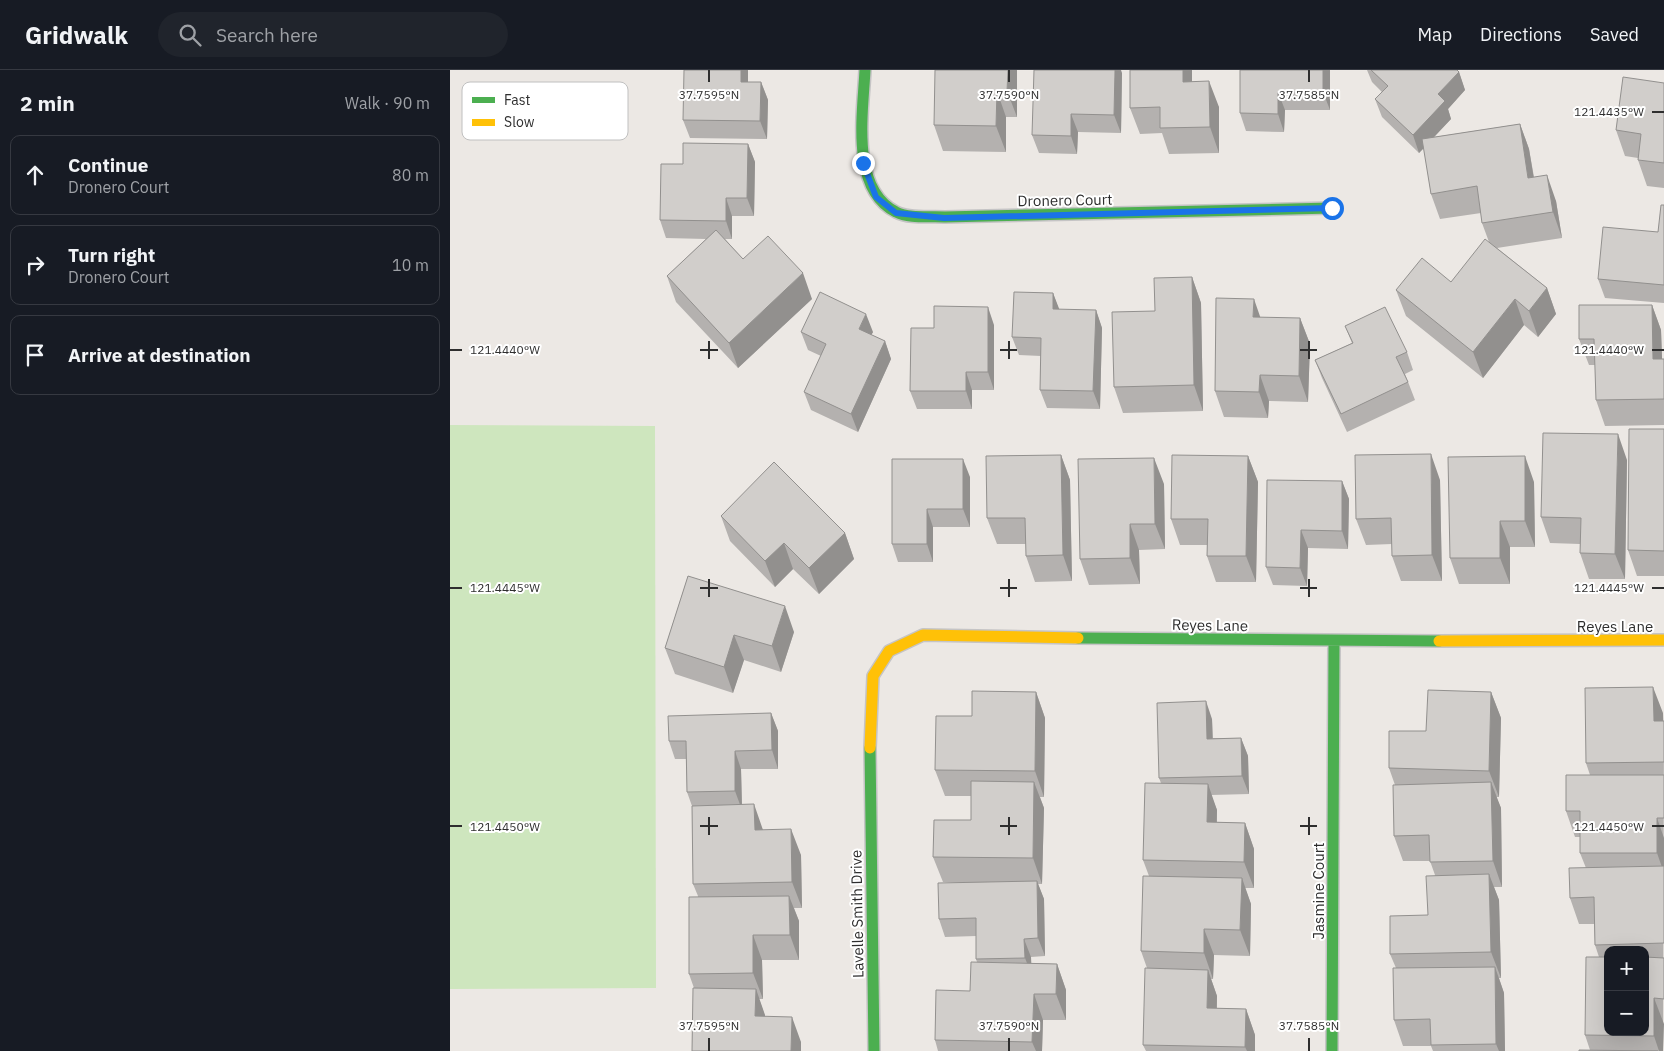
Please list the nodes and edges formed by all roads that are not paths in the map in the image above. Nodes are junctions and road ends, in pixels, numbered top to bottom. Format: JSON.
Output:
{"nodes":[{"id":1,"x":865,"y":70,"type":"edge"},
{"id":2,"x":1332,"y":208,"type":"dead end"},
{"id":3,"x":1664,"y":640,"type":"edge"},
{"id":4,"x":1334,"y":642,"type":"junction"},
{"id":5,"x":870,"y":776,"type":"joint"},
{"id":6,"x":874,"y":1051,"type":"edge"},
{"id":7,"x":1332,"y":1051,"type":"edge"}],
"edges":[{"from":1,"to":2,"type":"street","name":"Dronero Court"},
{"from":3,"to":4,"type":"street","name":"Reyes Lane"},
{"from":4,"to":5,"type":"street","name":"Reyes Lane"},
{"from":4,"to":7,"type":"street","name":"Jasmine Court"},
{"from":5,"to":6,"type":"street","name":"Lavelle Smith Drive"}]}
